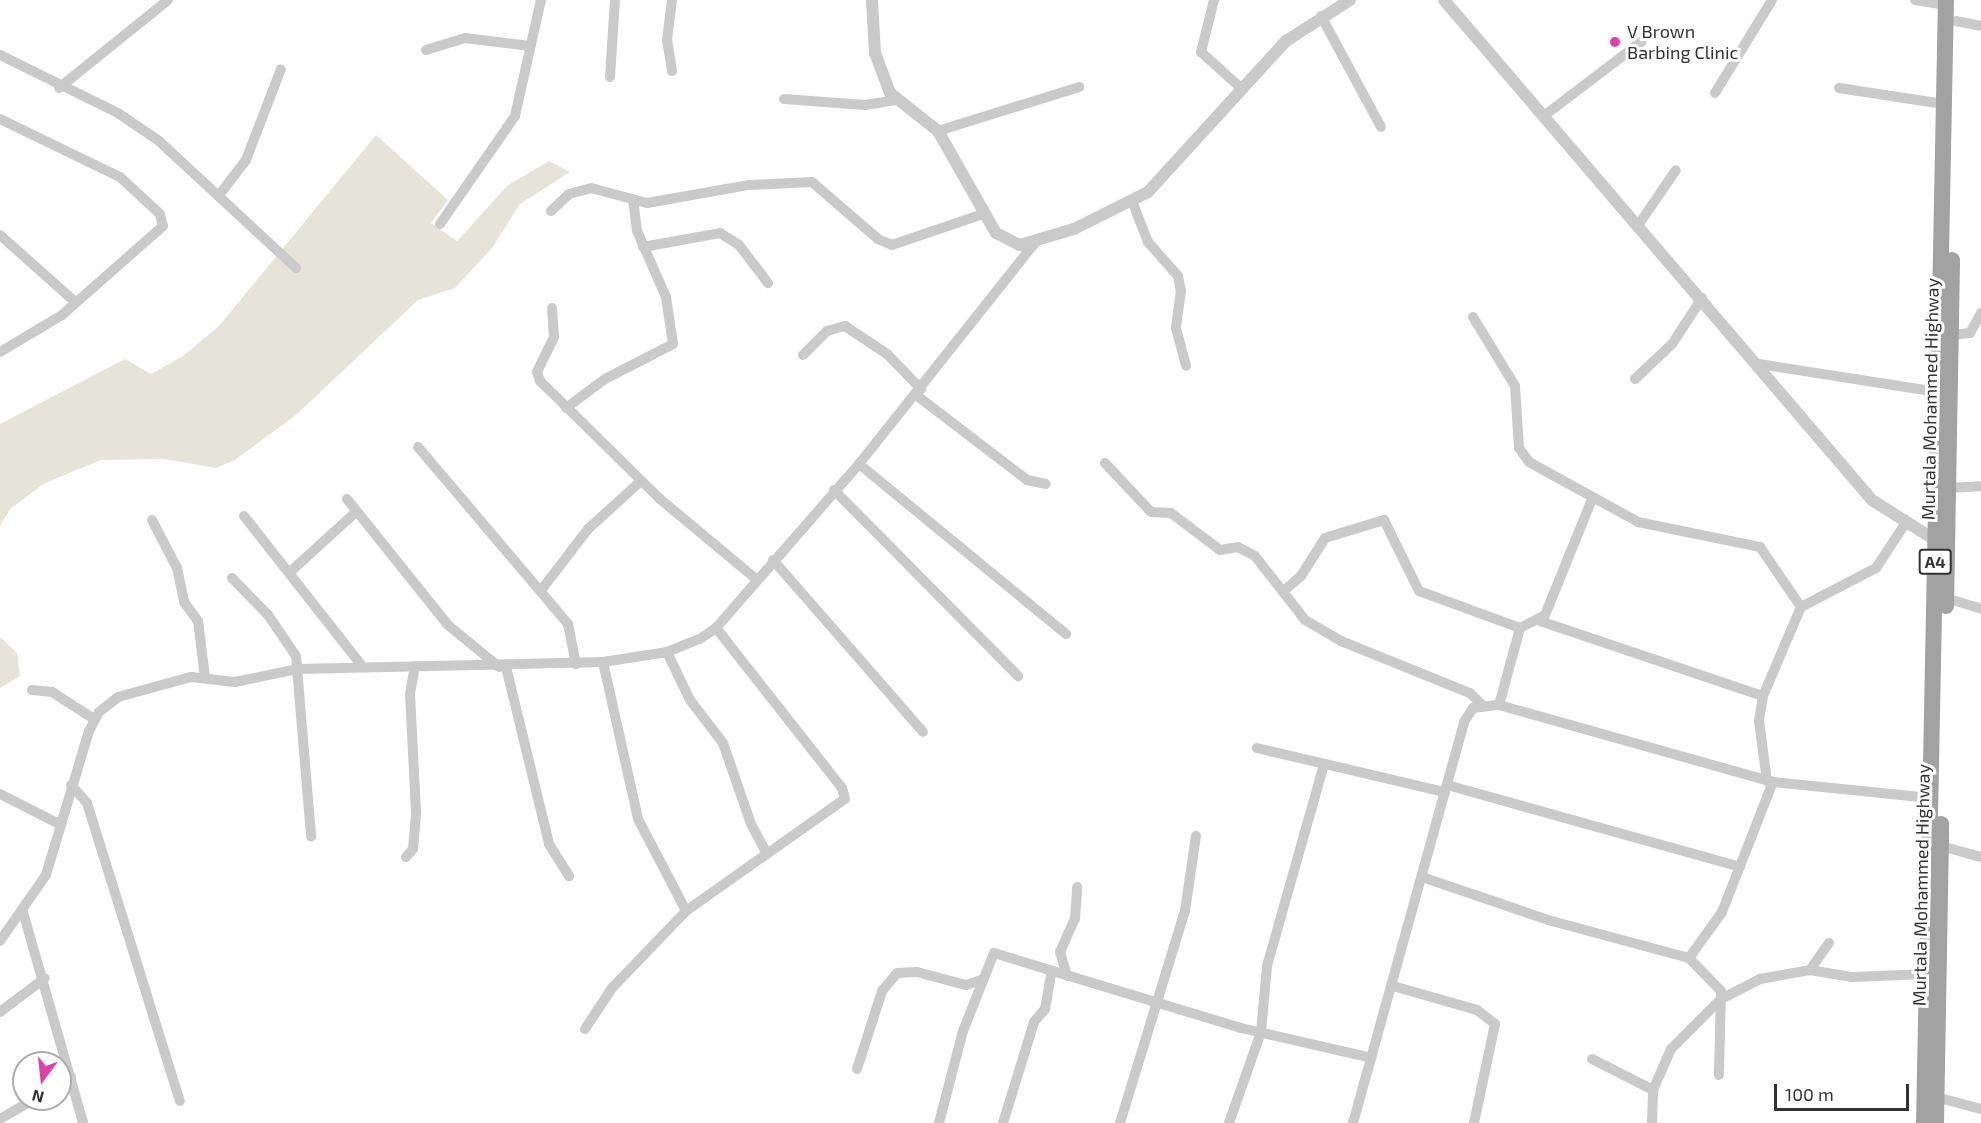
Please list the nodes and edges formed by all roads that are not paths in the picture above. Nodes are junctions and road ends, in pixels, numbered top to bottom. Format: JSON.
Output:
{"nodes":[{"id":1,"x":168,"y":0,"type":"edge"},
{"id":2,"x":541,"y":0,"type":"edge"},
{"id":3,"x":615,"y":0,"type":"edge"},
{"id":4,"x":672,"y":0,"type":"edge"},
{"id":5,"x":872,"y":0,"type":"edge"},
{"id":6,"x":1214,"y":0,"type":"edge"},
{"id":7,"x":1350,"y":0,"type":"edge"},
{"id":8,"x":1444,"y":0,"type":"edge"},
{"id":9,"x":1772,"y":0,"type":"edge"},
{"id":10,"x":1915,"y":0,"type":"edge"},
{"id":11,"x":1949,"y":2,"type":"edge"},
{"id":12,"x":1321,"y":16,"type":"junction"},
{"id":13,"x":1956,"y":21,"type":"junction"},
{"id":14,"x":1981,"y":26,"type":"edge"},
{"id":15,"x":1641,"y":42,"type":"dead end"},
{"id":16,"x":531,"y":46,"type":"junction"},
{"id":17,"x":426,"y":50,"type":"dead end"},
{"id":18,"x":0,"y":55,"type":"edge"},
{"id":19,"x":281,"y":69,"type":"dead end"},
{"id":20,"x":672,"y":71,"type":"dead end"},
{"id":21,"x":610,"y":77,"type":"dead end"},
{"id":22,"x":1079,"y":87,"type":"dead end"},
{"id":23,"x":59,"y":88,"type":"junction"},
{"id":24,"x":1839,"y":88,"type":"dead end"},
{"id":25,"x":1242,"y":89,"type":"junction"},
{"id":26,"x":1715,"y":93,"type":"dead end"},
{"id":27,"x":784,"y":99,"type":"dead end"},
{"id":28,"x":896,"y":100,"type":"junction"},
{"id":29,"x":1944,"y":104,"type":"junction"},
{"id":30,"x":1545,"y":115,"type":"junction"},
{"id":31,"x":0,"y":119,"type":"edge"},
{"id":32,"x":1381,"y":127,"type":"dead end"},
{"id":33,"x":938,"y":131,"type":"junction"},
{"id":34,"x":1676,"y":170,"type":"dead end"},
{"id":35,"x":220,"y":194,"type":"junction"},
{"id":36,"x":633,"y":200,"type":"junction"},
{"id":37,"x":1132,"y":201,"type":"junction"},
{"id":38,"x":550,"y":211,"type":"dead end"},
{"id":39,"x":983,"y":214,"type":"junction"},
{"id":40,"x":440,"y":224,"type":"dead end"},
{"id":41,"x":1640,"y":224,"type":"junction"},
{"id":42,"x":0,"y":235,"type":"edge"},
{"id":43,"x":1035,"y":243,"type":"junction"},
{"id":44,"x":643,"y":247,"type":"junction"},
{"id":45,"x":296,"y":268,"type":"dead end"},
{"id":46,"x":768,"y":283,"type":"dead end"},
{"id":47,"x":1702,"y":298,"type":"junction"},
{"id":48,"x":74,"y":301,"type":"junction"},
{"id":49,"x":552,"y":308,"type":"dead end"},
{"id":50,"x":1981,"y":313,"type":"edge"},
{"id":51,"x":1473,"y":317,"type":"dead end"},
{"id":52,"x":1951,"y":335,"type":"junction"},
{"id":53,"x":0,"y":352,"type":"edge"},
{"id":54,"x":803,"y":355,"type":"dead end"},
{"id":55,"x":1759,"y":364,"type":"junction"},
{"id":56,"x":1186,"y":366,"type":"dead end"},
{"id":57,"x":1635,"y":379,"type":"dead end"},
{"id":58,"x":918,"y":392,"type":"junction"},
{"id":59,"x":1938,"y":392,"type":"junction"},
{"id":60,"x":566,"y":408,"type":"junction"},
{"id":61,"x":418,"y":447,"type":"dead end"},
{"id":62,"x":1105,"y":463,"type":"dead end"},
{"id":63,"x":859,"y":464,"type":"junction"},
{"id":64,"x":641,"y":481,"type":"junction"},
{"id":65,"x":1046,"y":484,"type":"dead end"},
{"id":66,"x":1981,"y":486,"type":"edge"},
{"id":67,"x":1948,"y":488,"type":"junction"},
{"id":68,"x":834,"y":490,"type":"junction"},
{"id":69,"x":347,"y":499,"type":"dead end"},
{"id":70,"x":1592,"y":499,"type":"junction"},
{"id":71,"x":356,"y":512,"type":"junction"},
{"id":72,"x":244,"y":516,"type":"dead end"},
{"id":73,"x":152,"y":520,"type":"dead end"},
{"id":74,"x":1905,"y":524,"type":"junction"},
{"id":75,"x":1935,"y":540,"type":"junction"},
{"id":76,"x":773,"y":560,"type":"junction"},
{"id":77,"x":290,"y":572,"type":"junction"},
{"id":78,"x":232,"y":578,"type":"dead end"},
{"id":79,"x":756,"y":579,"type":"junction"},
{"id":80,"x":542,"y":589,"type":"junction"},
{"id":81,"x":1286,"y":589,"type":"junction"},
{"id":82,"x":1946,"y":598,"type":"junction"},
{"id":83,"x":1801,"y":607,"type":"junction"},
{"id":84,"x":1981,"y":609,"type":"edge"},
{"id":85,"x":1540,"y":621,"type":"junction"},
{"id":86,"x":716,"y":628,"type":"junction"},
{"id":87,"x":1520,"y":628,"type":"junction"},
{"id":88,"x":1066,"y":634,"type":"dead end"},
{"id":89,"x":667,"y":652,"type":"junction"},
{"id":90,"x":603,"y":662,"type":"junction"},
{"id":91,"x":576,"y":663,"type":"junction"},
{"id":92,"x":415,"y":666,"type":"junction"},
{"id":93,"x":363,"y":667,"type":"junction"},
{"id":94,"x":503,"y":667,"type":"junction"},
{"id":95,"x":297,"y":669,"type":"junction"},
{"id":96,"x":1018,"y":676,"type":"dead end"},
{"id":97,"x":205,"y":677,"type":"junction"},
{"id":98,"x":1939,"y":682,"type":"junction"},
{"id":99,"x":32,"y":690,"type":"dead end"},
{"id":100,"x":1763,"y":696,"type":"junction"},
{"id":101,"x":1482,"y":705,"type":"junction"},
{"id":102,"x":1499,"y":705,"type":"junction"},
{"id":103,"x":94,"y":719,"type":"junction"},
{"id":104,"x":923,"y":732,"type":"dead end"},
{"id":105,"x":1257,"y":748,"type":"dead end"},
{"id":106,"x":1324,"y":764,"type":"junction"},
{"id":107,"x":1770,"y":782,"type":"junction"},
{"id":108,"x":71,"y":785,"type":"junction"},
{"id":109,"x":1446,"y":788,"type":"junction"},
{"id":110,"x":0,"y":794,"type":"edge"},
{"id":111,"x":1930,"y":798,"type":"junction"},
{"id":112,"x":61,"y":825,"type":"junction"},
{"id":113,"x":311,"y":836,"type":"dead end"},
{"id":114,"x":1196,"y":836,"type":"dead end"},
{"id":115,"x":1941,"y":846,"type":"junction"},
{"id":116,"x":767,"y":854,"type":"junction"},
{"id":117,"x":406,"y":857,"type":"dead end"},
{"id":118,"x":1981,"y":857,"type":"edge"},
{"id":119,"x":1740,"y":867,"type":"junction"},
{"id":120,"x":568,"y":876,"type":"dead end"},
{"id":121,"x":1422,"y":877,"type":"junction"},
{"id":122,"x":1077,"y":887,"type":"dead end"},
{"id":123,"x":686,"y":911,"type":"junction"},
{"id":124,"x":23,"y":912,"type":"junction"},
{"id":125,"x":0,"y":941,"type":"edge"},
{"id":126,"x":1829,"y":943,"type":"dead end"},
{"id":127,"x":1689,"y":958,"type":"junction"},
{"id":128,"x":1810,"y":970,"type":"junction"},
{"id":129,"x":1052,"y":971,"type":"junction"},
{"id":130,"x":1927,"y":974,"type":"junction"},
{"id":131,"x":1067,"y":976,"type":"junction"},
{"id":132,"x":45,"y":978,"type":"junction"},
{"id":133,"x":981,"y":980,"type":"junction"},
{"id":134,"x":1393,"y":986,"type":"junction"},
{"id":135,"x":1720,"y":999,"type":"junction"},
{"id":136,"x":1154,"y":1004,"type":"junction"},
{"id":137,"x":0,"y":1012,"type":"edge"},
{"id":138,"x":585,"y":1029,"type":"dead end"},
{"id":139,"x":1261,"y":1032,"type":"junction"},
{"id":140,"x":64,"y":1051,"type":"edge"},
{"id":141,"x":1372,"y":1058,"type":"junction"},
{"id":142,"x":1592,"y":1059,"type":"dead end"},
{"id":143,"x":857,"y":1068,"type":"dead end"},
{"id":144,"x":1719,"y":1075,"type":"dead end"},
{"id":145,"x":72,"y":1081,"type":"edge"},
{"id":146,"x":1653,"y":1090,"type":"junction"},
{"id":147,"x":1936,"y":1097,"type":"junction"},
{"id":148,"x":180,"y":1101,"type":"dead end"},
{"id":149,"x":1981,"y":1109,"type":"edge"},
{"id":150,"x":14,"y":1111,"type":"edge"},
{"id":151,"x":0,"y":1119,"type":"edge"},
{"id":152,"x":83,"y":1123,"type":"edge"},
{"id":153,"x":939,"y":1123,"type":"edge"},
{"id":154,"x":1003,"y":1123,"type":"edge"},
{"id":155,"x":1120,"y":1123,"type":"edge"},
{"id":156,"x":1229,"y":1123,"type":"edge"},
{"id":157,"x":1353,"y":1123,"type":"edge"},
{"id":158,"x":1474,"y":1123,"type":"edge"},
{"id":159,"x":1652,"y":1123,"type":"edge"},
{"id":160,"x":1924,"y":1123,"type":"edge"},
{"id":161,"x":1936,"y":1123,"type":"edge"}],
"edges":[{"from":1,"to":23,"type":"street"},
{"from":2,"to":16,"type":"street"},
{"from":3,"to":21,"type":"street"},
{"from":4,"to":20,"type":"street"},
{"from":5,"to":28,"type":"street"},
{"from":6,"to":25,"type":"street"},
{"from":7,"to":12,"type":"street"},
{"from":8,"to":30,"type":"street"},
{"from":9,"to":26,"type":"street"},
{"from":10,"to":11,"type":"street"},
{"from":11,"to":13,"type":"highway","name":"Murtala Mohammed Highway","number":"A4"},
{"from":11,"to":29,"type":"highway","number":"A4"},
{"from":12,"to":25,"type":"street"},
{"from":12,"to":32,"type":"street"},
{"from":13,"to":14,"type":"street"},
{"from":13,"to":52,"type":"highway","name":"Murtala Mohammed Highway","number":"A4"},
{"from":15,"to":30,"type":"street"},
{"from":16,"to":17,"type":"street"},
{"from":16,"to":40,"type":"street"},
{"from":18,"to":23,"type":"street"},
{"from":19,"to":35,"type":"street"},
{"from":22,"to":33,"type":"street"},
{"from":23,"to":35,"type":"street"},
{"from":24,"to":29,"type":"street"},
{"from":25,"to":37,"type":"street"},
{"from":27,"to":28,"type":"street"},
{"from":28,"to":33,"type":"street"},
{"from":29,"to":59,"type":"highway","number":"A4"},
{"from":30,"to":41,"type":"street"},
{"from":31,"to":48,"type":"street"},
{"from":33,"to":39,"type":"street"},
{"from":34,"to":41,"type":"street"},
{"from":35,"to":45,"type":"street"},
{"from":36,"to":38,"type":"street"},
{"from":36,"to":39,"type":"street"},
{"from":36,"to":44,"type":"street"},
{"from":37,"to":43,"type":"street"},
{"from":37,"to":56,"type":"street"},
{"from":39,"to":43,"type":"street"},
{"from":41,"to":47,"type":"street"},
{"from":42,"to":48,"type":"street"},
{"from":43,"to":58,"type":"street"},
{"from":44,"to":46,"type":"street"},
{"from":44,"to":60,"type":"street"},
{"from":47,"to":55,"type":"street"},
{"from":47,"to":57,"type":"street"},
{"from":48,"to":53,"type":"street"},
{"from":49,"to":60,"type":"street"},
{"from":50,"to":52,"type":"street"},
{"from":51,"to":70,"type":"street"},
{"from":52,"to":67,"type":"highway","name":"Murtala Mohammed Highway","number":"A4"},
{"from":54,"to":58,"type":"street"},
{"from":55,"to":59,"type":"street"},
{"from":55,"to":74,"type":"street"},
{"from":58,"to":63,"type":"street"},
{"from":58,"to":65,"type":"street"},
{"from":59,"to":75,"type":"highway","number":"A4"},
{"from":60,"to":64,"type":"street"},
{"from":61,"to":80,"type":"street"},
{"from":62,"to":81,"type":"street"},
{"from":63,"to":68,"type":"street"},
{"from":63,"to":88,"type":"street"},
{"from":64,"to":79,"type":"street"},
{"from":64,"to":80,"type":"street"},
{"from":66,"to":67,"type":"street"},
{"from":67,"to":82,"type":"highway","name":"Murtala Mohammed Highway","number":"A4"},
{"from":68,"to":76,"type":"street"},
{"from":68,"to":96,"type":"street"},
{"from":69,"to":71,"type":"street"},
{"from":70,"to":83,"type":"street"},
{"from":70,"to":85,"type":"street"},
{"from":71,"to":77,"type":"street"},
{"from":71,"to":94,"type":"street"},
{"from":72,"to":77,"type":"street"},
{"from":73,"to":97,"type":"street"},
{"from":74,"to":75,"type":"street"},
{"from":74,"to":83,"type":"street"},
{"from":75,"to":98,"type":"highway","number":"A4"},
{"from":76,"to":79,"type":"street"},
{"from":76,"to":104,"type":"street"},
{"from":77,"to":93,"type":"street"},
{"from":78,"to":95,"type":"street"},
{"from":79,"to":86,"type":"street"},
{"from":80,"to":91,"type":"street"},
{"from":81,"to":87,"type":"street"},
{"from":81,"to":101,"type":"street"},
{"from":82,"to":84,"type":"street"},
{"from":82,"to":98,"type":"highway","name":"Murtala Mohammed Highway","number":"A4"},
{"from":83,"to":100,"type":"street"},
{"from":85,"to":87,"type":"street"},
{"from":85,"to":100,"type":"street"},
{"from":86,"to":89,"type":"street"},
{"from":86,"to":116,"type":"street"},
{"from":87,"to":102,"type":"street"},
{"from":89,"to":90,"type":"street"},
{"from":89,"to":116,"type":"street"},
{"from":90,"to":91,"type":"street"},
{"from":90,"to":123,"type":"street"},
{"from":91,"to":94,"type":"street"},
{"from":92,"to":93,"type":"street"},
{"from":92,"to":94,"type":"street"},
{"from":92,"to":117,"type":"street"},
{"from":93,"to":95,"type":"street"},
{"from":94,"to":120,"type":"street"},
{"from":95,"to":97,"type":"street"},
{"from":95,"to":113,"type":"street"},
{"from":97,"to":103,"type":"street"},
{"from":98,"to":111,"type":"highway","number":"A4"},
{"from":98,"to":115,"type":"highway","name":"Murtala Mohammed Highway","number":"A4"},
{"from":99,"to":103,"type":"street"},
{"from":100,"to":107,"type":"street"},
{"from":101,"to":102,"type":"street"},
{"from":101,"to":109,"type":"street"},
{"from":102,"to":107,"type":"street"},
{"from":103,"to":108,"type":"street"},
{"from":105,"to":106,"type":"street"},
{"from":106,"to":109,"type":"street"},
{"from":106,"to":139,"type":"street"},
{"from":107,"to":111,"type":"street"},
{"from":107,"to":119,"type":"street"},
{"from":108,"to":112,"type":"street"},
{"from":108,"to":148,"type":"street"},
{"from":109,"to":119,"type":"street"},
{"from":109,"to":121,"type":"street"},
{"from":110,"to":112,"type":"street"},
{"from":111,"to":130,"type":"highway","number":"A4"},
{"from":112,"to":124,"type":"street"},
{"from":114,"to":136,"type":"street"},
{"from":115,"to":118,"type":"street"},
{"from":115,"to":147,"type":"highway","name":"Murtala Mohammed Highway","number":"A4"},
{"from":116,"to":123,"type":"street"},
{"from":119,"to":127,"type":"street"},
{"from":121,"to":127,"type":"street"},
{"from":121,"to":134,"type":"street"},
{"from":122,"to":131,"type":"street"},
{"from":123,"to":138,"type":"street"},
{"from":124,"to":125,"type":"street"},
{"from":124,"to":132,"type":"street"},
{"from":126,"to":128,"type":"street"},
{"from":127,"to":135,"type":"street"},
{"from":128,"to":130,"type":"street"},
{"from":128,"to":135,"type":"street"},
{"from":129,"to":131,"type":"street"},
{"from":129,"to":133,"type":"street"},
{"from":129,"to":154,"type":"street"},
{"from":130,"to":160,"type":"highway","number":"A4"},
{"from":131,"to":136,"type":"street"},
{"from":132,"to":137,"type":"street"},
{"from":132,"to":140,"type":"street"},
{"from":133,"to":143,"type":"street"},
{"from":133,"to":153,"type":"street"},
{"from":134,"to":141,"type":"street"},
{"from":134,"to":158,"type":"street"},
{"from":135,"to":144,"type":"street"},
{"from":135,"to":146,"type":"street"},
{"from":136,"to":139,"type":"street"},
{"from":136,"to":155,"type":"street"},
{"from":139,"to":141,"type":"street"},
{"from":139,"to":156,"type":"street"},
{"from":141,"to":157,"type":"street"},
{"from":142,"to":146,"type":"street"},
{"from":145,"to":152,"type":"street"},
{"from":146,"to":159,"type":"street"},
{"from":147,"to":149,"type":"street"},
{"from":147,"to":161,"type":"highway","name":"Murtala Mohammed Highway","number":"A4"},
{"from":150,"to":151,"type":"street"}]}
